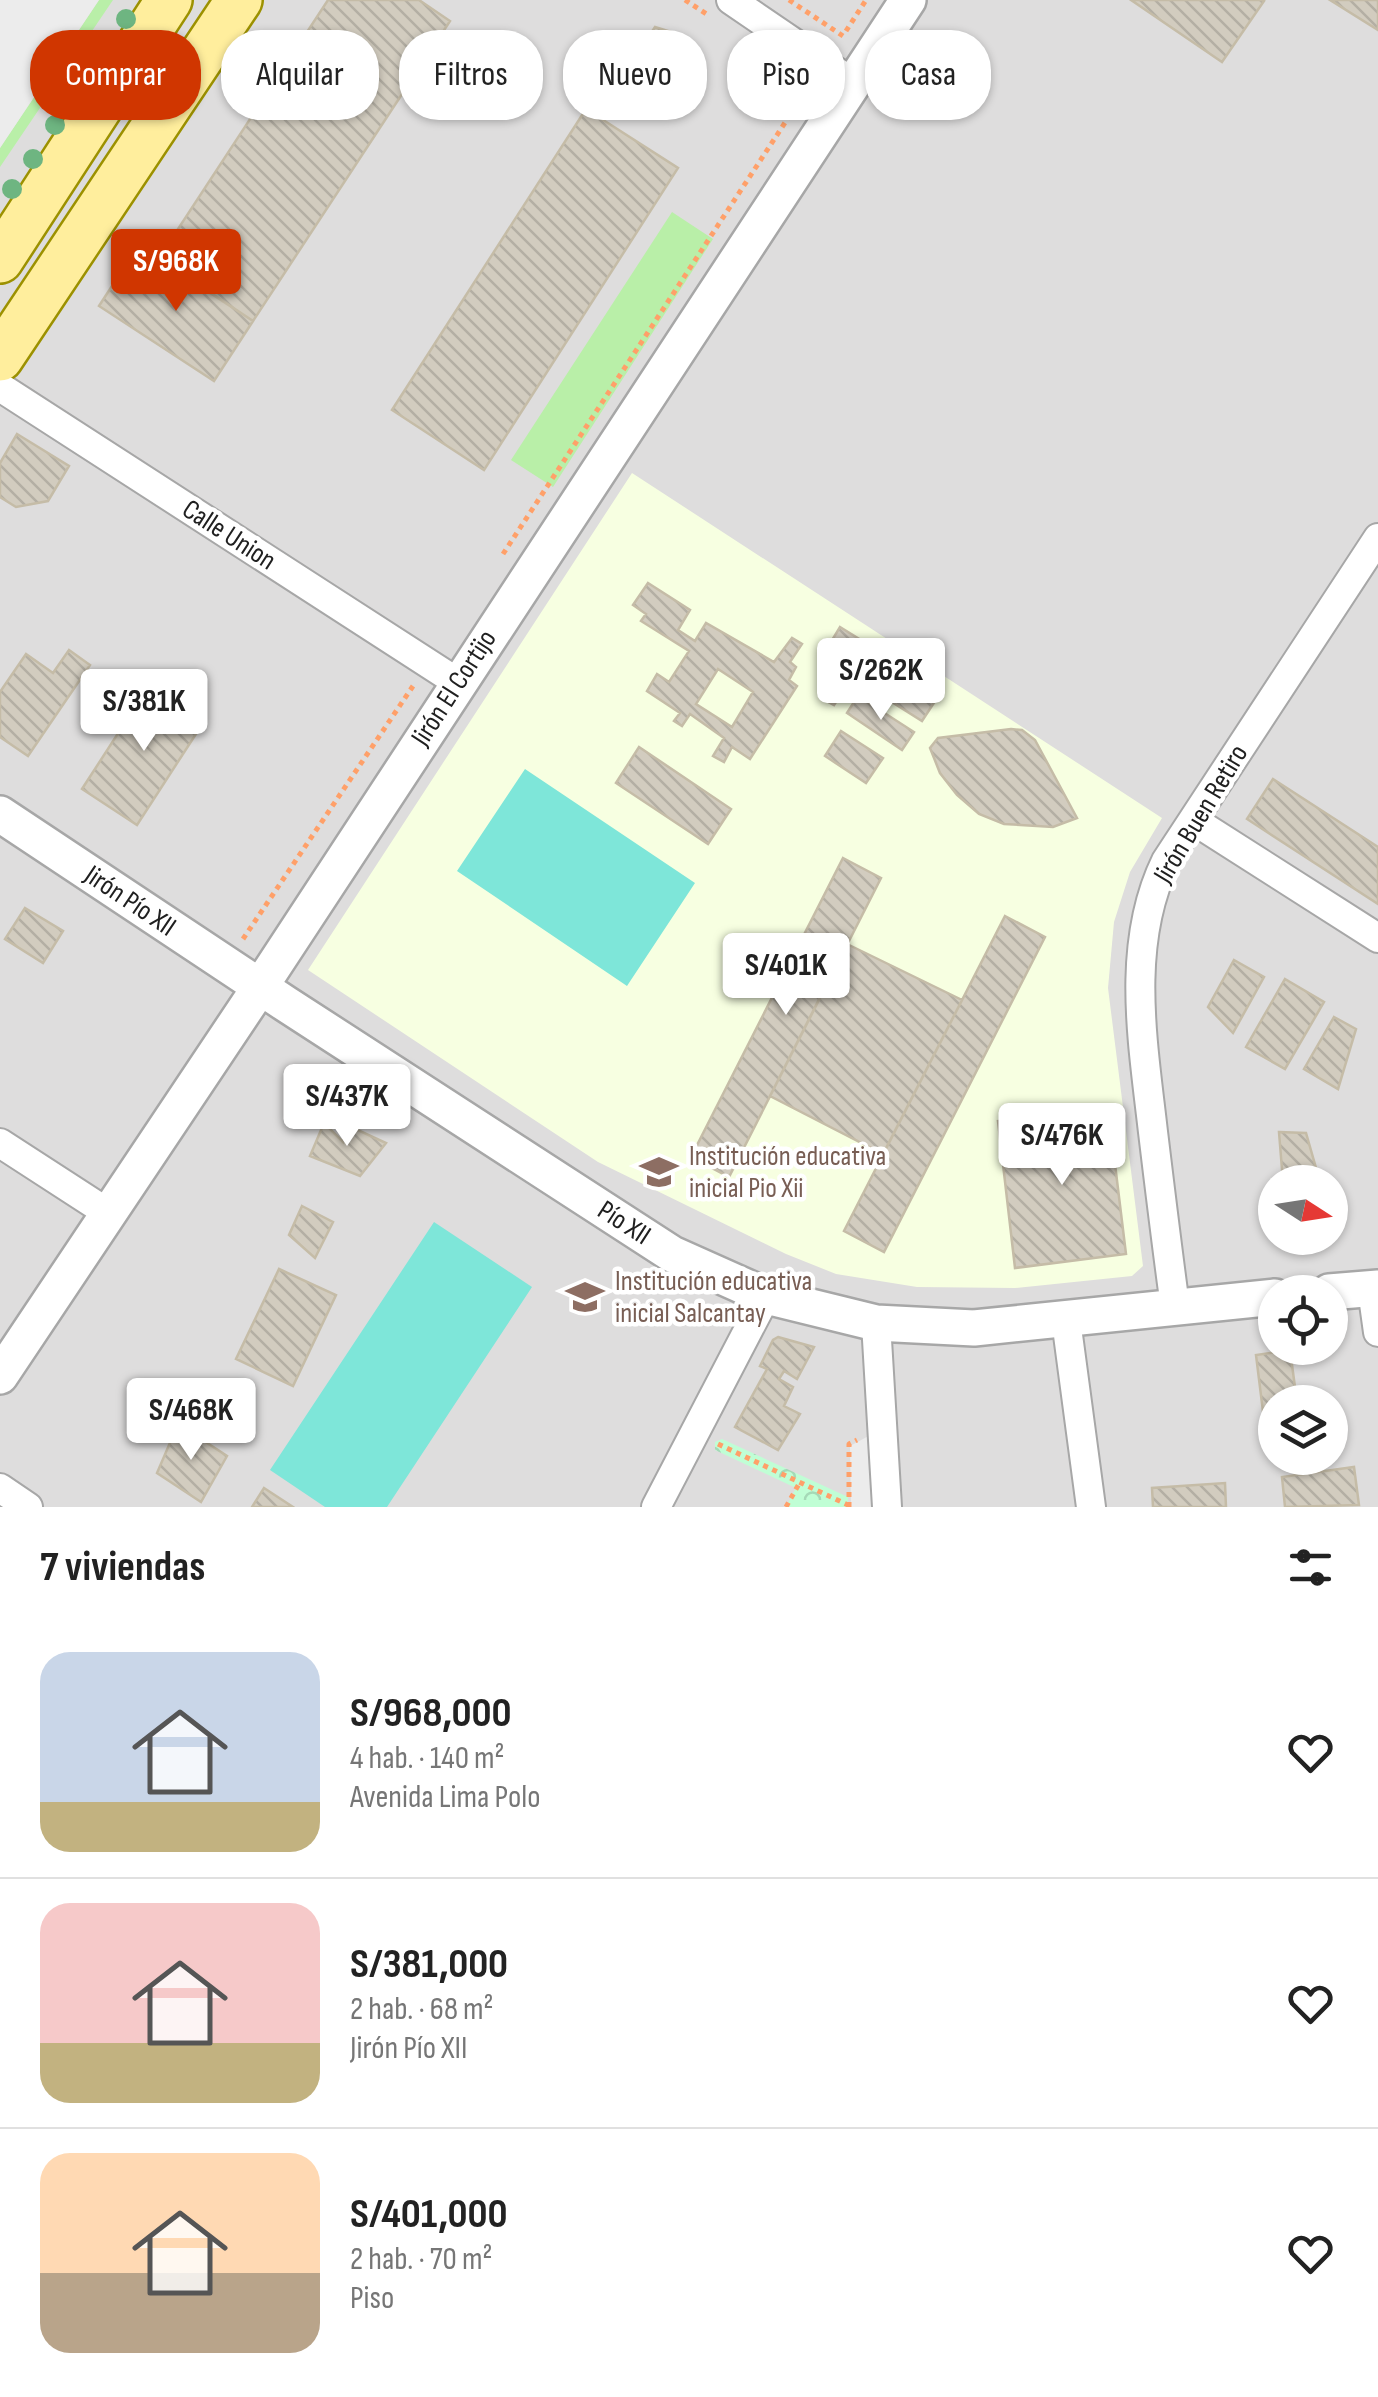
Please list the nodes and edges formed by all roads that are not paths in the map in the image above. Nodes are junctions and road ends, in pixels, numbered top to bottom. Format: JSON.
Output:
{"nodes":[{"id":1,"x":169,"y":0,"type":"edge"},
{"id":2,"x":238,"y":0,"type":"edge"},
{"id":3,"x":730,"y":0,"type":"edge"},
{"id":4,"x":908,"y":0,"type":"edge"},
{"id":5,"x":775,"y":30,"type":"edge"},
{"id":6,"x":845,"y":67,"type":"edge"},
{"id":7,"x":808,"y":120,"type":"edge"},
{"id":8,"x":32,"y":208,"type":"junction"},
{"id":9,"x":81,"y":239,"type":"junction"},
{"id":10,"x":0,"y":260,"type":"edge"},
{"id":11,"x":0,"y":358,"type":"edge"},
{"id":12,"x":0,"y":387,"type":"edge"},
{"id":13,"x":1378,"y":538,"type":"edge"},
{"id":14,"x":443,"y":673,"type":"junction"},
{"id":15,"x":0,"y":814,"type":"edge"},
{"id":16,"x":1193,"y":820,"type":"junction"},
{"id":17,"x":1378,"y":938,"type":"edge"},
{"id":18,"x":260,"y":987,"type":"junction"},
{"id":19,"x":0,"y":1143,"type":"edge"},
{"id":20,"x":108,"y":1213,"type":"junction"},
{"id":21,"x":1375,"y":1288,"type":"edge"},
{"id":22,"x":1348,"y":1290,"type":"edge"},
{"id":23,"x":766,"y":1296,"type":"junction"},
{"id":24,"x":1258,"y":1299,"type":"edge"},
{"id":25,"x":1175,"y":1306,"type":"junction"},
{"id":26,"x":1066,"y":1320,"type":"junction"},
{"id":27,"x":876,"y":1322,"type":"junction"},
{"id":28,"x":1378,"y":1332,"type":"edge"},
{"id":29,"x":0,"y":1376,"type":"edge"},
{"id":30,"x":0,"y":1488,"type":"edge"},
{"id":31,"x":28,"y":1507,"type":"edge"},
{"id":32,"x":656,"y":1507,"type":"edge"},
{"id":33,"x":887,"y":1507,"type":"edge"},
{"id":34,"x":1091,"y":1507,"type":"edge"}],
"edges":[{"from":1,"to":8,"type":"main road"},
{"from":2,"to":9,"type":"main road"},
{"from":3,"to":5,"type":"street"},
{"from":4,"to":6,"type":"street","name":"Jirón El Cortijo"},
{"from":7,"to":14,"type":"street","name":"Jirón El Cortijo"},
{"from":8,"to":9,"type":"main road"},
{"from":8,"to":10,"type":"main road"},
{"from":9,"to":11,"type":"main road"},
{"from":12,"to":14,"type":"street","name":"Calle Union"},
{"from":13,"to":16,"type":"street","name":"Jirón Buen Retiro"},
{"from":14,"to":18,"type":"street","name":"Jirón El Cortijo"},
{"from":15,"to":18,"type":"street","name":"Jirón Pío XII"},
{"from":16,"to":17,"type":"street"},
{"from":16,"to":25,"type":"street","name":"Jirón Buen Retiro"},
{"from":18,"to":20,"type":"street","name":"Jirón El Cortijo"},
{"from":18,"to":23,"type":"street","name":"Pío XII"},
{"from":19,"to":20,"type":"street"},
{"from":20,"to":29,"type":"street","name":"Jirón El Cortijo"},
{"from":21,"to":22,"type":"street"},
{"from":21,"to":28,"type":"street"},
{"from":23,"to":27,"type":"street","name":"Pío XII"},
{"from":23,"to":32,"type":"street"},
{"from":24,"to":25,"type":"street","name":"Pío XII"},
{"from":25,"to":26,"type":"street","name":"Pío XII"},
{"from":26,"to":27,"type":"street","name":"Pío XII"},
{"from":26,"to":34,"type":"street"},
{"from":27,"to":33,"type":"street"},
{"from":30,"to":31,"type":"street"}]}
